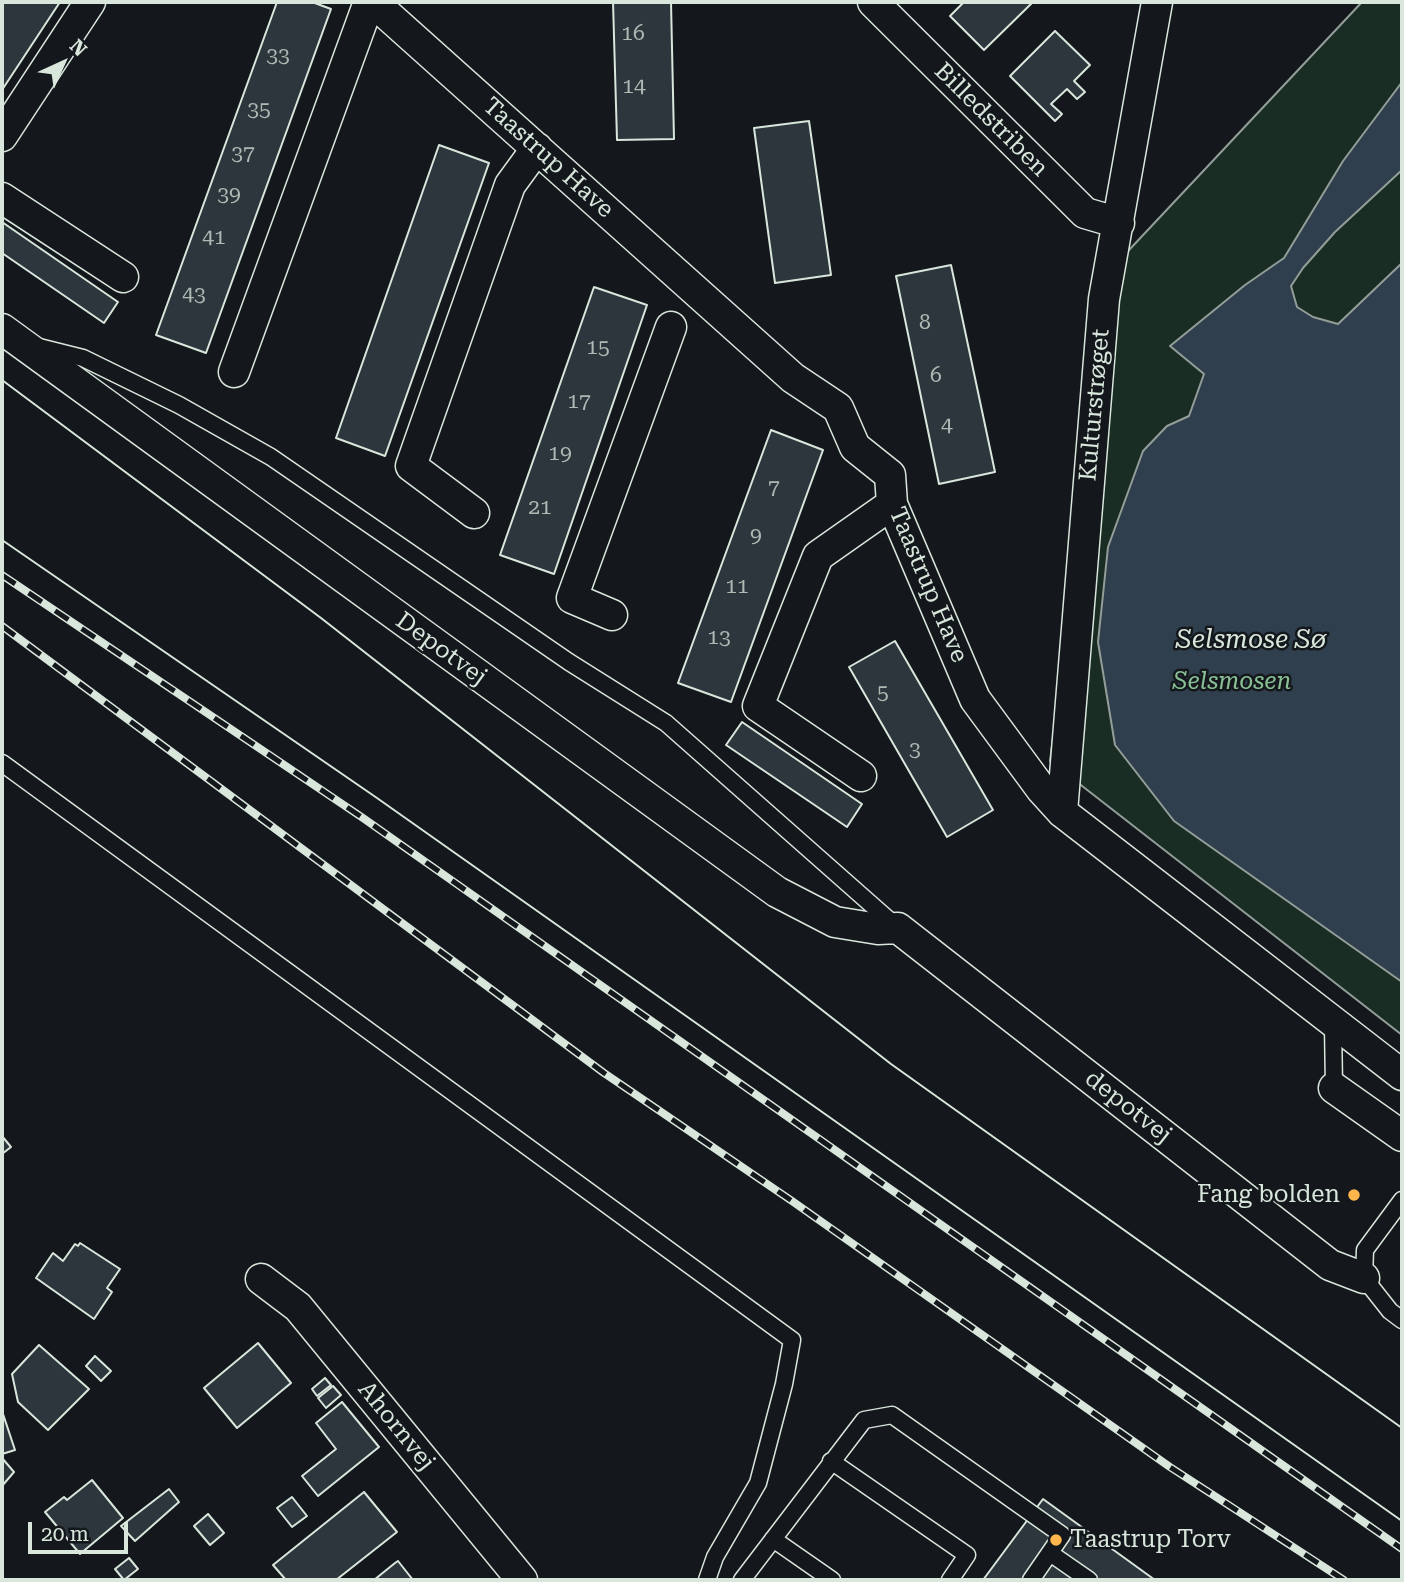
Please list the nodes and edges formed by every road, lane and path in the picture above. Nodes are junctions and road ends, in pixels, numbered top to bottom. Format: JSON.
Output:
{"nodes":[{"id":1,"x":90,"y":2,"type":"edge"},
{"id":2,"x":371,"y":2,"type":"edge"},
{"id":3,"x":873,"y":2,"type":"edge"},
{"id":4,"x":1157,"y":2,"type":"edge"},
{"id":5,"x":2,"y":136,"type":"edge"},
{"id":6,"x":537,"y":148,"type":"junction"},
{"id":7,"x":2,"y":198,"type":"edge"},
{"id":8,"x":1119,"y":223,"type":"junction"},
{"id":9,"x":123,"y":278,"type":"dead end"},
{"id":10,"x":671,"y":327,"type":"dead end"},
{"id":11,"x":11,"y":335,"type":"edge"},
{"id":12,"x":234,"y":372,"type":"dead end"},
{"id":13,"x":892,"y":504,"type":"junction"},
{"id":14,"x":474,"y":513,"type":"dead end"},
{"id":15,"x":612,"y":615,"type":"dead end"},
{"id":16,"x":2,"y":763,"type":"edge"},
{"id":17,"x":861,"y":776,"type":"dead end"},
{"id":18,"x":1062,"y":812,"type":"junction"},
{"id":19,"x":898,"y":928,"type":"junction"},
{"id":20,"x":1334,"y":1024,"type":"junction"},
{"id":21,"x":1402,"y":1075,"type":"edge"},
{"id":22,"x":1334,"y":1088,"type":"joint"},
{"id":23,"x":1402,"y":1136,"type":"edge"},
{"id":24,"x":1402,"y":1200,"type":"edge"},
{"id":25,"x":1364,"y":1278,"type":"junction"},
{"id":26,"x":261,"y":1279,"type":"dead end"},
{"id":27,"x":1402,"y":1320,"type":"edge"},
{"id":28,"x":831,"y":1461,"type":"junction"},
{"id":29,"x":773,"y":1539,"type":"junction"},
{"id":30,"x":1050,"y":1553,"type":"junction"},
{"id":31,"x":522,"y":1580,"type":"edge"},
{"id":32,"x":707,"y":1580,"type":"edge"},
{"id":33,"x":742,"y":1580,"type":"edge"},
{"id":34,"x":832,"y":1580,"type":"edge"},
{"id":35,"x":950,"y":1580,"type":"edge"},
{"id":36,"x":1031,"y":1580,"type":"edge"},
{"id":37,"x":1089,"y":1580,"type":"edge"}],
"edges":[{"from":1,"to":5,"type":"street"},
{"from":2,"to":6,"type":"street","name":"Taastrup Have"},
{"from":2,"to":12,"type":"street"},
{"from":3,"to":8,"type":"street","name":"Billedstriben"},
{"from":4,"to":8,"type":"street","name":"Kulturstrøget"},
{"from":6,"to":13,"type":"street","name":"Taastrup Have"},
{"from":6,"to":14,"type":"street"},
{"from":7,"to":9,"type":"street"},
{"from":8,"to":18,"type":"street","name":"Kulturstrøget"},
{"from":10,"to":15,"type":"street"},
{"from":11,"to":19,"type":"lane"},
{"from":11,"to":19,"type":"street","name":"Depotvej"},
{"from":13,"to":17,"type":"street"},
{"from":13,"to":18,"type":"street","name":"Taastrup Have"},
{"from":16,"to":32,"type":"lane"},
{"from":18,"to":20,"type":"street","name":"Taastrup Have"},
{"from":19,"to":25,"type":"street","name":"depotvej"},
{"from":20,"to":21,"type":"street","name":"Taastrup Have"},
{"from":20,"to":22,"type":"lane"},
{"from":22,"to":23,"type":"street"},
{"from":24,"to":25,"type":"lane"},
{"from":25,"to":27,"type":"lane"},
{"from":26,"to":31,"type":"street","name":"Ahornvej"},
{"from":28,"to":29,"type":"lane"},
{"from":28,"to":30,"type":"lane"},
{"from":28,"to":35,"type":"lane"},
{"from":29,"to":33,"type":"lane"},
{"from":29,"to":34,"type":"lane"},
{"from":30,"to":36,"type":"lane"},
{"from":30,"to":37,"type":"lane"}]}
